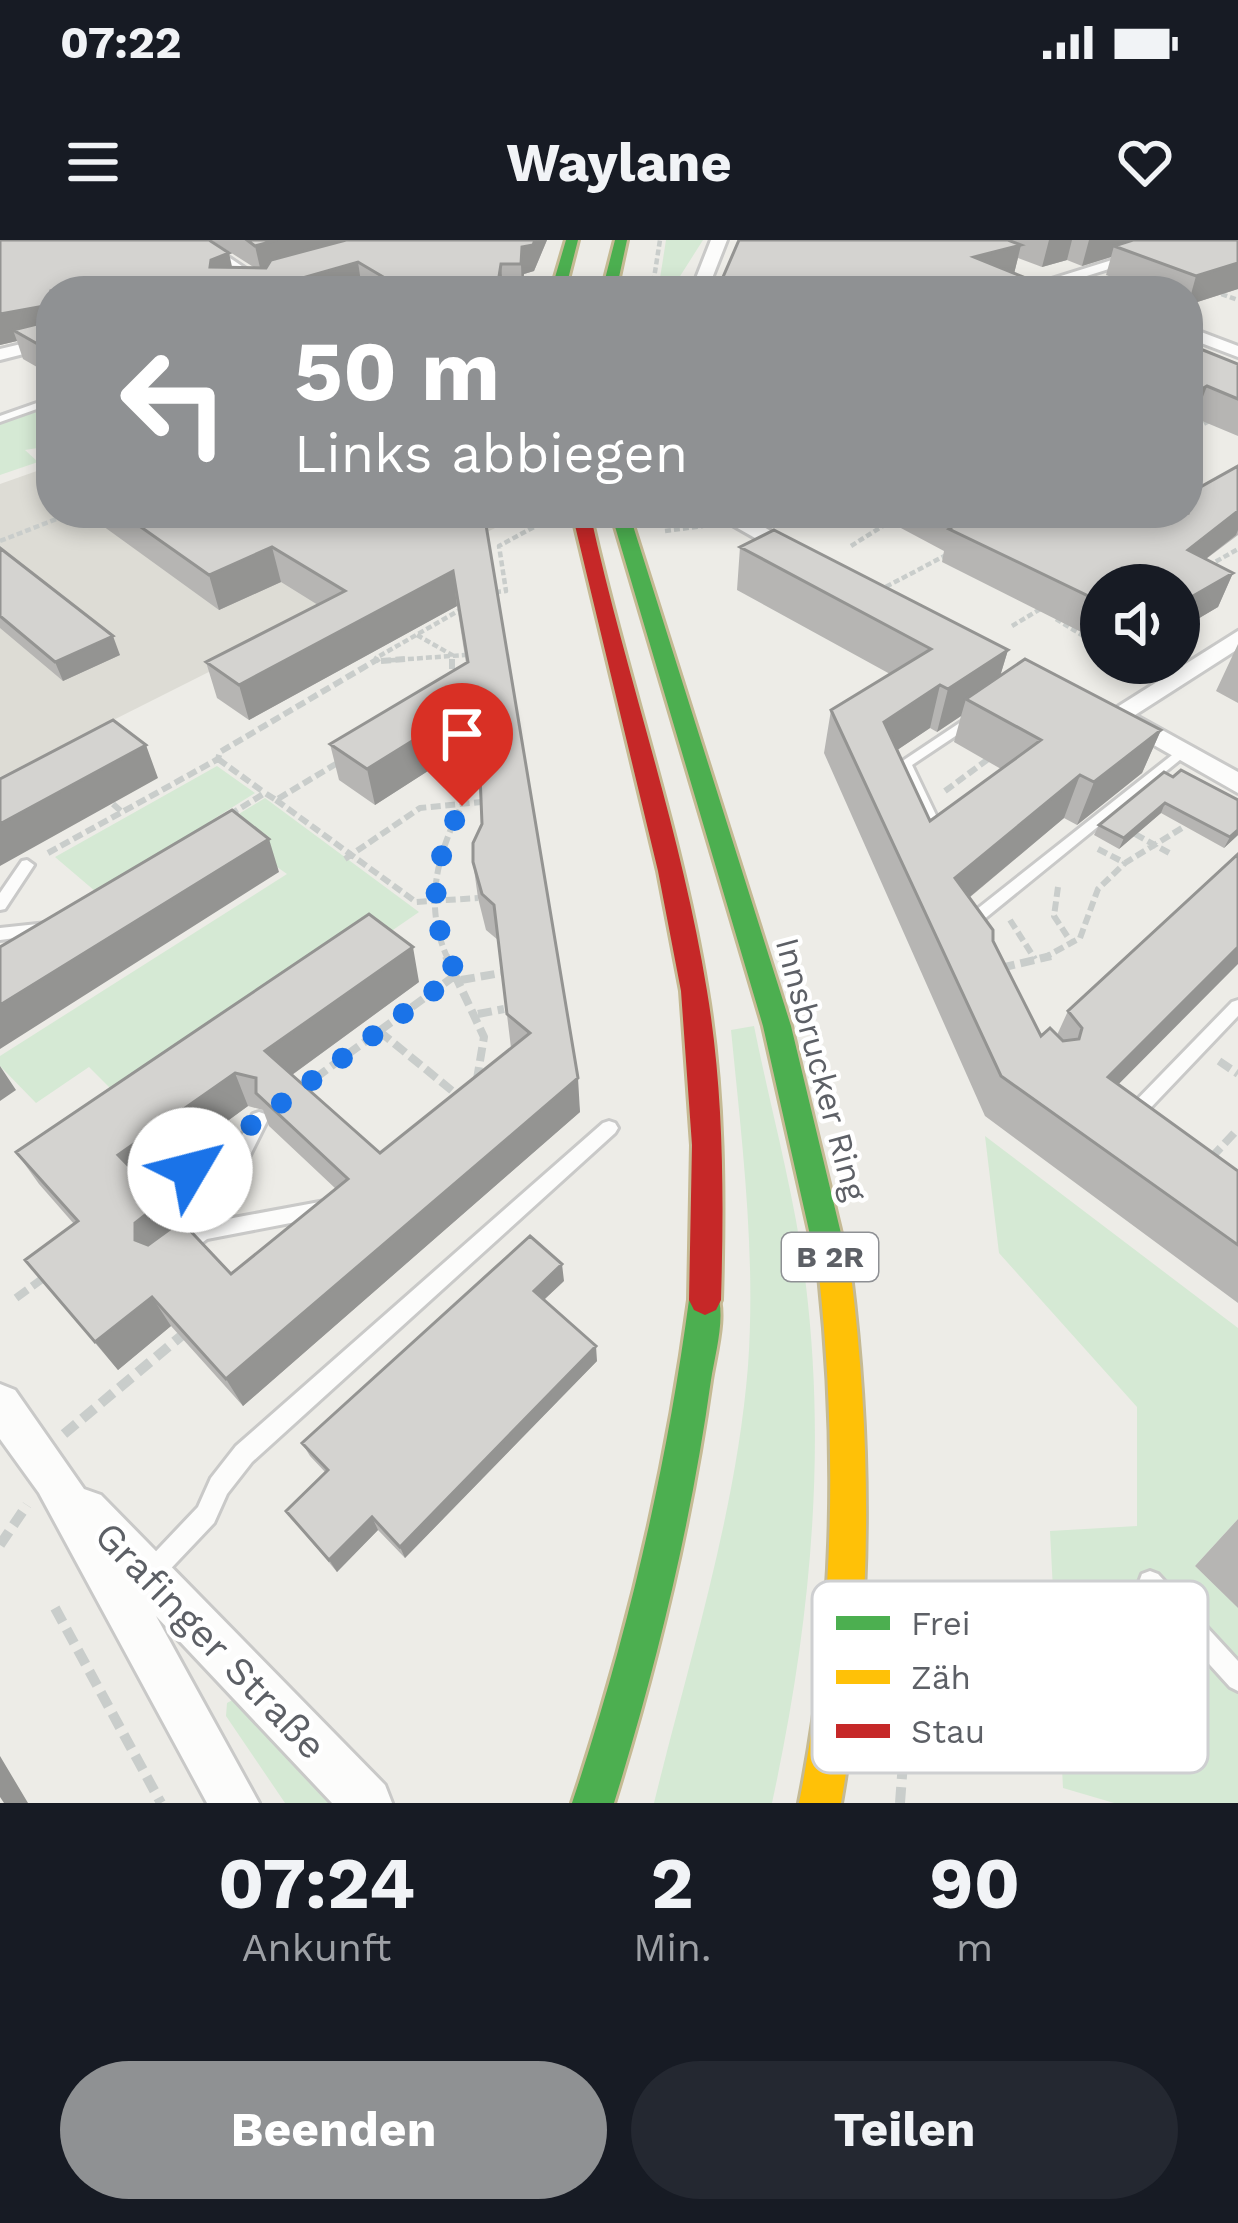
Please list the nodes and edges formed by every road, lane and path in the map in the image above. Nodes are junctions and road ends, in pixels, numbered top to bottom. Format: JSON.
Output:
{"nodes":[{"id":1,"x":192,"y":240,"type":"edge"},
{"id":2,"x":572,"y":240,"type":"edge"},
{"id":3,"x":595,"y":240,"type":"edge"},
{"id":4,"x":621,"y":240,"type":"edge"},
{"id":5,"x":647,"y":240,"type":"edge"},
{"id":6,"x":660,"y":240,"type":"edge"},
{"id":7,"x":719,"y":240,"type":"edge"},
{"id":8,"x":1193,"y":240,"type":"edge"},
{"id":9,"x":1035,"y":272,"type":"dead end"},
{"id":10,"x":289,"y":274,"type":"edge"},
{"id":11,"x":247,"y":276,"type":"edge"},
{"id":12,"x":285,"y":276,"type":"edge"},
{"id":13,"x":562,"y":276,"type":"edge"},
{"id":14,"x":585,"y":276,"type":"edge"},
{"id":15,"x":613,"y":276,"type":"edge"},
{"id":16,"x":639,"y":276,"type":"edge"},
{"id":17,"x":654,"y":276,"type":"edge"},
{"id":18,"x":705,"y":276,"type":"edge"},
{"id":19,"x":1045,"y":276,"type":"edge"},
{"id":20,"x":1064,"y":276,"type":"edge"},
{"id":21,"x":1203,"y":287,"type":"edge"},
{"id":22,"x":1217,"y":292,"type":"junction"},
{"id":23,"x":1204,"y":297,"type":"edge"},
{"id":24,"x":1236,"y":304,"type":"edge"},
{"id":25,"x":1203,"y":338,"type":"edge"},
{"id":26,"x":36,"y":346,"type":"edge"},
{"id":27,"x":1238,"y":352,"type":"edge"},
{"id":28,"x":0,"y":355,"type":"edge"},
{"id":29,"x":36,"y":406,"type":"edge"},
{"id":30,"x":0,"y":419,"type":"edge"},
{"id":31,"x":36,"y":528,"type":"edge"},
{"id":32,"x":474,"y":528,"type":"edge"},
{"id":33,"x":532,"y":528,"type":"edge"},
{"id":34,"x":583,"y":528,"type":"edge"},
{"id":35,"x":624,"y":528,"type":"edge"},
{"id":36,"x":688,"y":528,"type":"edge"},
{"id":37,"x":751,"y":528,"type":"edge"},
{"id":38,"x":880,"y":528,"type":"edge"},
{"id":39,"x":682,"y":529,"type":"dead end"},
{"id":40,"x":463,"y":533,"type":"edge"},
{"id":41,"x":0,"y":542,"type":"edge"},
{"id":42,"x":968,"y":544,"type":"edge"},
{"id":43,"x":851,"y":546,"type":"dead end"},
{"id":44,"x":1238,"y":549,"type":"edge"},
{"id":45,"x":814,"y":561,"type":"edge"},
{"id":46,"x":1200,"y":561,"type":"edge"},
{"id":47,"x":1209,"y":566,"type":"junction"},
{"id":48,"x":1200,"y":571,"type":"edge"},
{"id":49,"x":495,"y":592,"type":"edge"},
{"id":50,"x":877,"y":592,"type":"edge"},
{"id":51,"x":1056,"y":600,"type":"edge"},
{"id":52,"x":478,"y":605,"type":"edge"},
{"id":53,"x":1039,"y":610,"type":"junction"},
{"id":54,"x":1012,"y":626,"type":"dead end"},
{"id":55,"x":1080,"y":632,"type":"edge"},
{"id":56,"x":417,"y":635,"type":"junction"},
{"id":57,"x":1238,"y":638,"type":"edge"},
{"id":58,"x":452,"y":655,"type":"junction"},
{"id":59,"x":465,"y":655,"type":"edge"},
{"id":60,"x":376,"y":658,"type":"junction"},
{"id":61,"x":453,"y":692,"type":"edge"},
{"id":62,"x":295,"y":696,"type":"dead end"},
{"id":63,"x":307,"y":703,"type":"junction"},
{"id":64,"x":992,"y":705,"type":"edge"},
{"id":65,"x":983,"y":743,"type":"edge"},
{"id":66,"x":1181,"y":752,"type":"junction"},
{"id":67,"x":347,"y":757,"type":"edge"},
{"id":68,"x":218,"y":759,"type":"junction"},
{"id":69,"x":1238,"y":784,"type":"edge"},
{"id":70,"x":265,"y":793,"type":"junction"},
{"id":71,"x":276,"y":800,"type":"junction"},
{"id":72,"x":919,"y":800,"type":"junction"},
{"id":73,"x":482,"y":802,"type":"edge"},
{"id":74,"x":112,"y":804,"type":"dead end"},
{"id":75,"x":462,"y":806,"type":"junction"},
{"id":76,"x":122,"y":812,"type":"junction"},
{"id":77,"x":212,"y":825,"type":"edge"},
{"id":78,"x":1182,"y":828,"type":"edge"},
{"id":79,"x":1136,"y":834,"type":"edge"},
{"id":80,"x":939,"y":836,"type":"edge"},
{"id":81,"x":1154,"y":844,"type":"junction"},
{"id":82,"x":1172,"y":854,"type":"dead end"},
{"id":83,"x":346,"y":856,"type":"junction"},
{"id":84,"x":1081,"y":862,"type":"dead end"},
{"id":85,"x":1125,"y":863,"type":"junction"},
{"id":86,"x":27,"y":865,"type":"joint"},
{"id":87,"x":1066,"y":877,"type":"dead end"},
{"id":88,"x":1004,"y":895,"type":"junction"},
{"id":89,"x":478,"y":898,"type":"edge"},
{"id":90,"x":435,"y":902,"type":"junction"},
{"id":91,"x":0,"y":905,"type":"edge"},
{"id":92,"x":64,"y":926,"type":"edge"},
{"id":93,"x":0,"y":934,"type":"edge"},
{"id":94,"x":1072,"y":945,"type":"junction"},
{"id":95,"x":1035,"y":959,"type":"junction"},
{"id":96,"x":991,"y":970,"type":"joint"},
{"id":97,"x":501,"y":973,"type":"edge"},
{"id":98,"x":459,"y":977,"type":"junction"},
{"id":99,"x":1238,"y":1006,"type":"edge"},
{"id":100,"x":504,"y":1009,"type":"edge"},
{"id":101,"x":478,"y":1014,"type":"junction"},
{"id":102,"x":379,"y":1031,"type":"junction"},
{"id":103,"x":478,"y":1077,"type":"junction"},
{"id":104,"x":495,"y":1078,"type":"edge"},
{"id":105,"x":465,"y":1101,"type":"junction"},
{"id":106,"x":446,"y":1116,"type":"edge"},
{"id":107,"x":259,"y":1119,"type":"junction"},
{"id":108,"x":1123,"y":1126,"type":"edge"},
{"id":109,"x":609,"y":1128,"type":"dead end"},
{"id":110,"x":1238,"y":1129,"type":"edge"},
{"id":111,"x":1209,"y":1161,"type":"edge"},
{"id":112,"x":147,"y":1202,"type":"edge"},
{"id":113,"x":337,"y":1207,"type":"edge"},
{"id":114,"x":202,"y":1232,"type":"junction"},
{"id":115,"x":165,"y":1262,"type":"edge"},
{"id":116,"x":54,"y":1270,"type":"edge"},
{"id":117,"x":16,"y":1298,"type":"dead end"},
{"id":118,"x":189,"y":1329,"type":"edge"},
{"id":119,"x":0,"y":1404,"type":"edge"},
{"id":120,"x":45,"y":1467,"type":"junction"},
{"id":121,"x":148,"y":1576,"type":"junction"},
{"id":122,"x":848,"y":1581,"type":"edge"},
{"id":123,"x":55,"y":1608,"type":"dead end"},
{"id":124,"x":1208,"y":1646,"type":"edge"},
{"id":125,"x":1238,"y":1679,"type":"edge"},
{"id":126,"x":825,"y":1773,"type":"edge"},
{"id":127,"x":161,"y":1803,"type":"edge"},
{"id":128,"x":234,"y":1803,"type":"edge"},
{"id":129,"x":368,"y":1803,"type":"edge"},
{"id":130,"x":592,"y":1803,"type":"edge"},
{"id":131,"x":820,"y":1803,"type":"edge"}],
"edges":[{"from":1,"to":11,"type":"street"},
{"from":2,"to":13,"type":"highway"},
{"from":3,"to":14,"type":"highway"},
{"from":4,"to":15,"type":"highway"},
{"from":5,"to":16,"type":"highway"},
{"from":6,"to":17,"type":"path"},
{"from":7,"to":18,"type":"street"},
{"from":8,"to":20,"type":"street"},
{"from":9,"to":19,"type":"street"},
{"from":10,"to":12,"type":"street"},
{"from":21,"to":22,"type":"path"},
{"from":22,"to":23,"type":"path"},
{"from":22,"to":24,"type":"path"},
{"from":25,"to":27,"type":"street"},
{"from":26,"to":28,"type":"street"},
{"from":29,"to":30,"type":"lane"},
{"from":31,"to":41,"type":"path"},
{"from":32,"to":40,"type":"path"},
{"from":33,"to":49,"type":"path"},
{"from":34,"to":130,"type":"highway"},
{"from":35,"to":122,"type":"highway","name":"Innsbrucker Ring","number":"B 2R"},
{"from":36,"to":39,"type":"path"},
{"from":37,"to":45,"type":"street"},
{"from":38,"to":43,"type":"path"},
{"from":42,"to":50,"type":"path"},
{"from":44,"to":47,"type":"path"},
{"from":46,"to":47,"type":"path"},
{"from":47,"to":48,"type":"path"},
{"from":51,"to":53,"type":"path"},
{"from":52,"to":56,"type":"path"},
{"from":53,"to":54,"type":"path"},
{"from":53,"to":55,"type":"path"},
{"from":56,"to":58,"type":"path"},
{"from":56,"to":60,"type":"path"},
{"from":57,"to":66,"type":"street"},
{"from":58,"to":59,"type":"path"},
{"from":58,"to":60,"type":"path"},
{"from":58,"to":61,"type":"path"},
{"from":60,"to":63,"type":"path"},
{"from":62,"to":63,"type":"path"},
{"from":63,"to":68,"type":"path"},
{"from":64,"to":72,"type":"lane"},
{"from":65,"to":72,"type":"path"},
{"from":66,"to":69,"type":"street"},
{"from":66,"to":88,"type":"lane"},
{"from":67,"to":71,"type":"path"},
{"from":68,"to":70,"type":"path"},
{"from":68,"to":76,"type":"path"},
{"from":70,"to":71,"type":"path"},
{"from":70,"to":77,"type":"path"},
{"from":71,"to":83,"type":"path"},
{"from":72,"to":80,"type":"lane"},
{"from":73,"to":75,"type":"path"},
{"from":74,"to":76,"type":"path"},
{"from":75,"to":83,"type":"path"},
{"from":75,"to":90,"type":"path"},
{"from":76,"to":86,"type":"path"},
{"from":78,"to":81,"type":"path"},
{"from":79,"to":81,"type":"path"},
{"from":81,"to":82,"type":"path"},
{"from":81,"to":85,"type":"path"},
{"from":83,"to":90,"type":"path"},
{"from":84,"to":85,"type":"path"},
{"from":85,"to":94,"type":"path"},
{"from":86,"to":91,"type":"lane"},
{"from":87,"to":94,"type":"path"},
{"from":88,"to":95,"type":"path"},
{"from":88,"to":96,"type":"lane"},
{"from":89,"to":90,"type":"path"},
{"from":90,"to":98,"type":"path"},
{"from":92,"to":93,"type":"lane"},
{"from":94,"to":95,"type":"path"},
{"from":95,"to":96,"type":"path"},
{"from":97,"to":98,"type":"path"},
{"from":98,"to":101,"type":"path"},
{"from":98,"to":102,"type":"path"},
{"from":99,"to":108,"type":"lane"},
{"from":100,"to":101,"type":"path"},
{"from":101,"to":103,"type":"path"},
{"from":102,"to":105,"type":"path"},
{"from":102,"to":107,"type":"path"},
{"from":103,"to":104,"type":"path"},
{"from":103,"to":105,"type":"path"},
{"from":105,"to":106,"type":"path"},
{"from":107,"to":112,"type":"path"},
{"from":107,"to":114,"type":"lane"},
{"from":109,"to":121,"type":"lane"},
{"from":110,"to":111,"type":"path"},
{"from":113,"to":114,"type":"lane"},
{"from":114,"to":115,"type":"lane"},
{"from":116,"to":117,"type":"path"},
{"from":118,"to":120,"type":"path"},
{"from":119,"to":120,"type":"street","name":"Grafinger Straße"},
{"from":120,"to":121,"type":"street","name":"Grafinger Straße"},
{"from":120,"to":128,"type":"street","name":"Grafinger Straße"},
{"from":121,"to":129,"type":"street","name":"Grafinger Straße"},
{"from":123,"to":127,"type":"path"},
{"from":124,"to":125,"type":"lane"},
{"from":126,"to":131,"type":"highway","name":"Innsbrucker Ring","number":"B 2R"}]}
